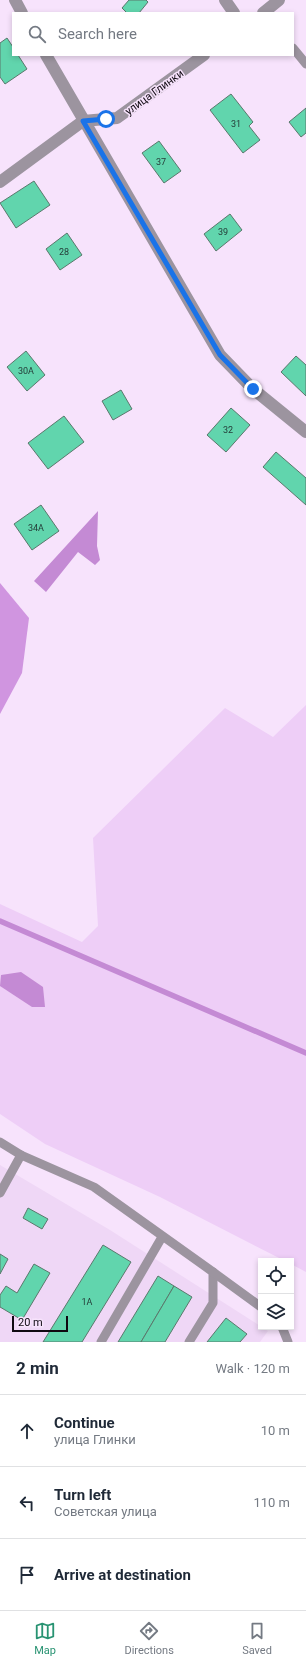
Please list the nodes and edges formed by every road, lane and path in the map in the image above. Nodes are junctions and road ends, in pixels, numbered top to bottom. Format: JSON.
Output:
{"nodes":[{"id":1,"x":15,"y":0,"type":"edge"},
{"id":2,"x":225,"y":0,"type":"edge"},
{"id":3,"x":279,"y":0,"type":"edge"},
{"id":4,"x":21,"y":12,"type":"edge"},
{"id":5,"x":233,"y":12,"type":"edge"},
{"id":6,"x":265,"y":12,"type":"edge"},
{"id":7,"x":294,"y":49,"type":"edge"},
{"id":8,"x":47,"y":56,"type":"edge"},
{"id":9,"x":203,"y":56,"type":"edge"},
{"id":10,"x":306,"y":64,"type":"edge"},
{"id":11,"x":83,"y":121,"type":"junction"},
{"id":12,"x":0,"y":182,"type":"edge"},
{"id":13,"x":304,"y":425,"type":"edge"},
{"id":14,"x":0,"y":1142,"type":"edge"},
{"id":15,"x":21,"y":1155,"type":"junction"},
{"id":16,"x":0,"y":1193,"type":"edge"},
{"id":17,"x":162,"y":1237,"type":"junction"},
{"id":18,"x":213,"y":1272,"type":"junction"},
{"id":19,"x":258,"y":1305,"type":"edge"},
{"id":20,"x":283,"y":1330,"type":"edge"},
{"id":21,"x":101,"y":1342,"type":"edge"},
{"id":22,"x":189,"y":1342,"type":"edge"},
{"id":23,"x":288,"y":1342,"type":"edge"}],
"edges":[{"from":1,"to":4,"type":"street"},
{"from":2,"to":5,"type":"street"},
{"from":3,"to":6,"type":"street"},
{"from":7,"to":10,"type":"lane"},
{"from":8,"to":11,"type":"street"},
{"from":9,"to":11,"type":"street","name":"улица Глинки"},
{"from":11,"to":12,"type":"street"},
{"from":11,"to":13,"type":"street"},
{"from":14,"to":15,"type":"lane"},
{"from":15,"to":16,"type":"lane"},
{"from":15,"to":17,"type":"lane"},
{"from":17,"to":18,"type":"lane"},
{"from":17,"to":21,"type":"lane"},
{"from":18,"to":19,"type":"lane"},
{"from":18,"to":22,"type":"lane"},
{"from":20,"to":23,"type":"lane"}]}
